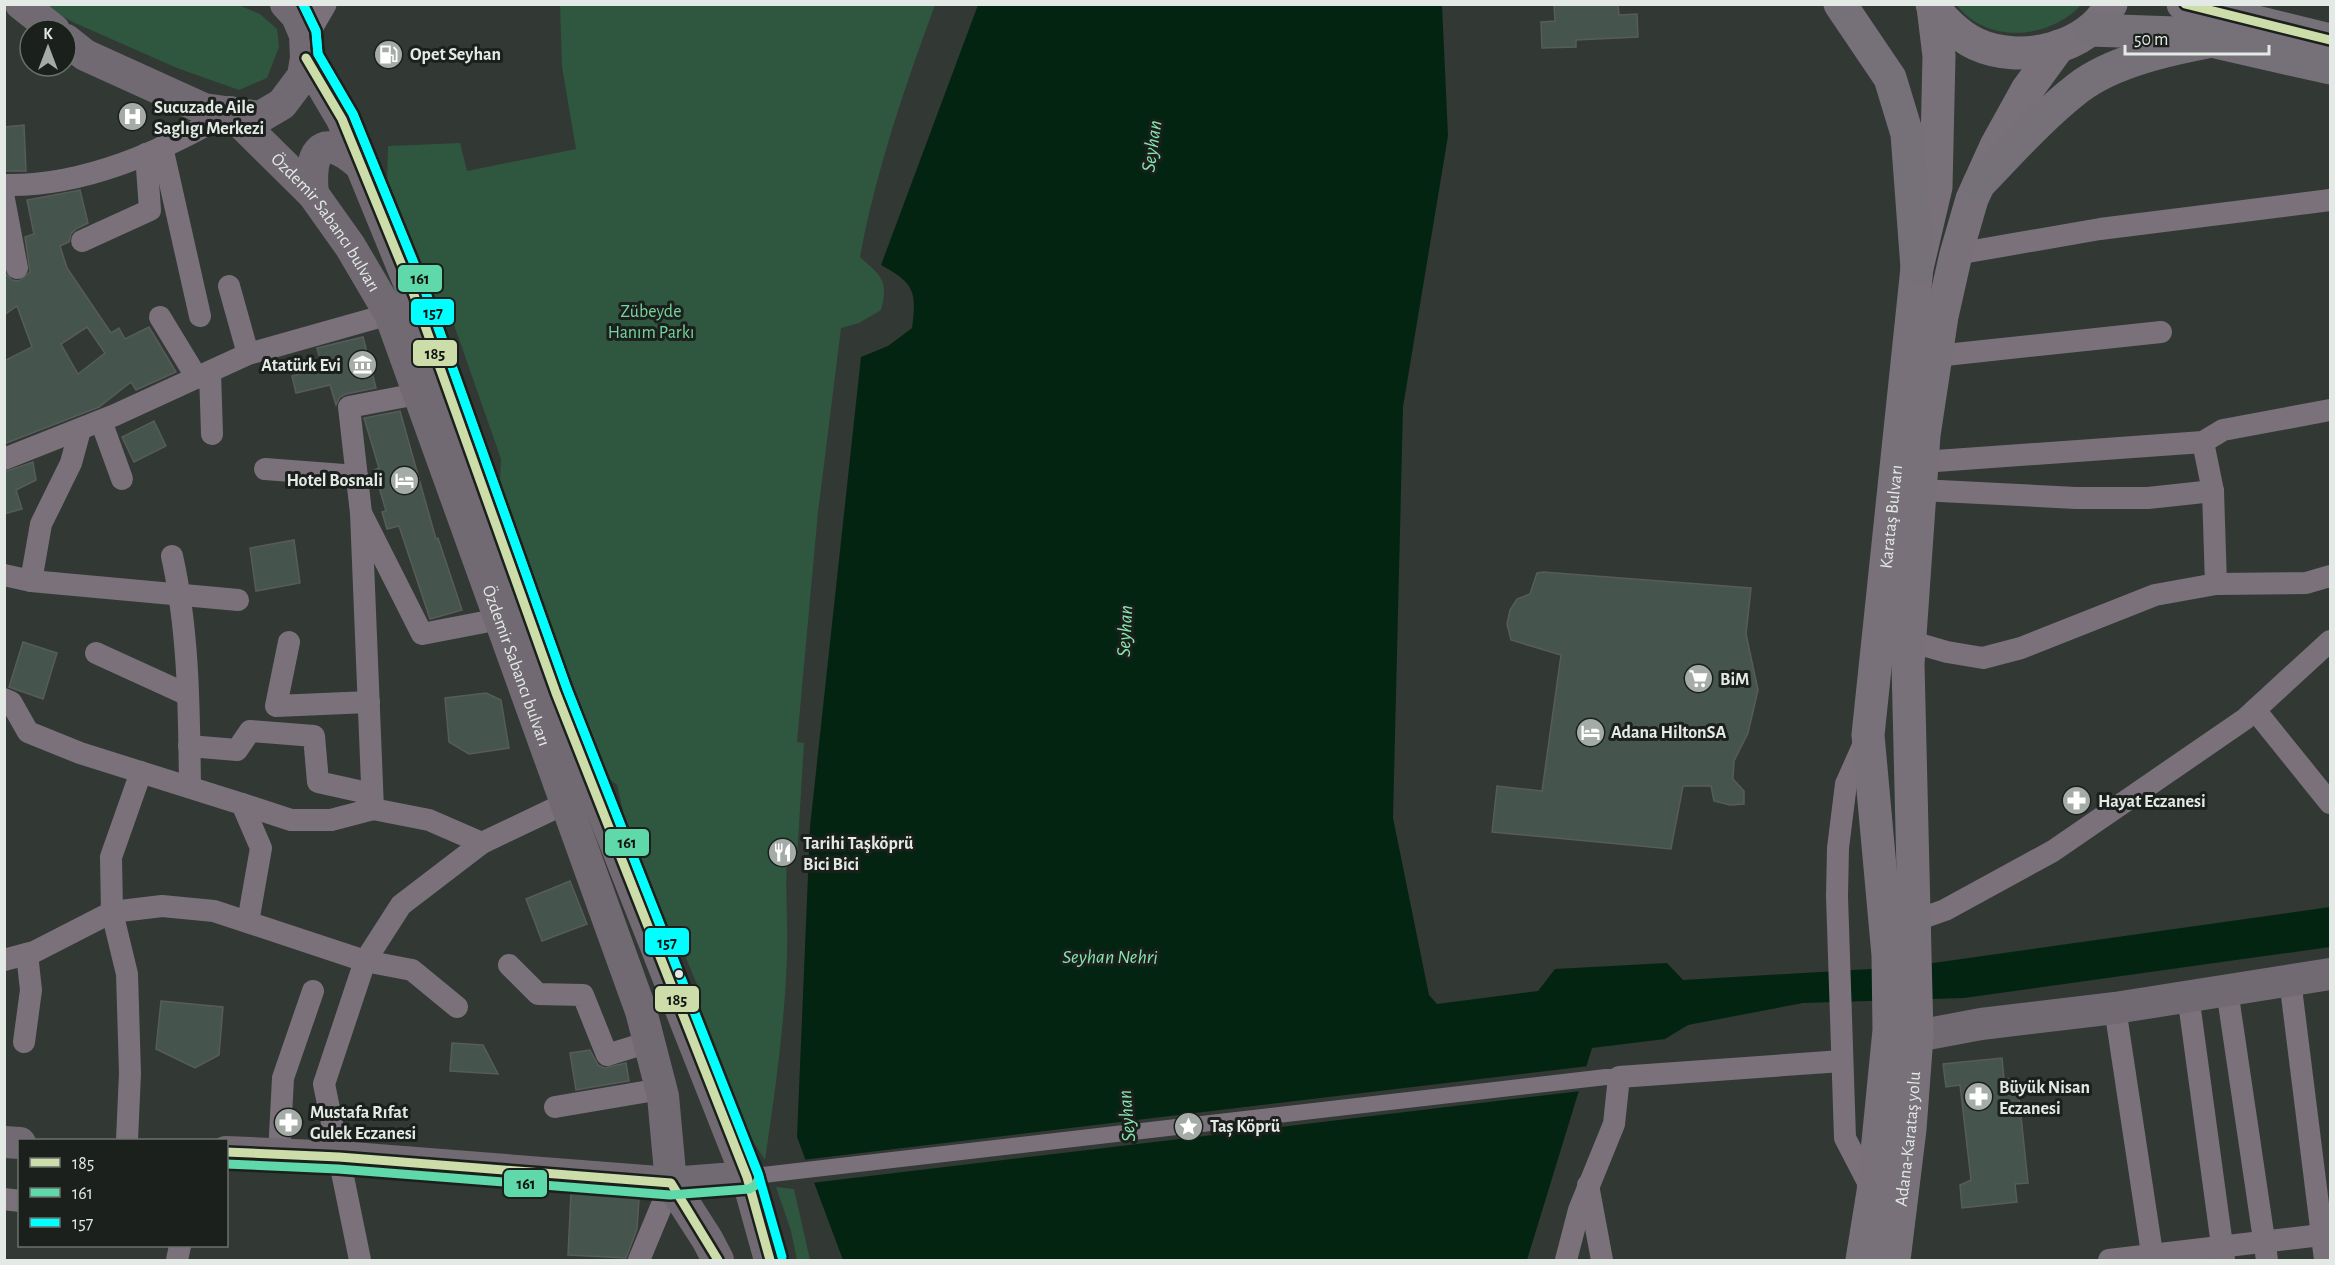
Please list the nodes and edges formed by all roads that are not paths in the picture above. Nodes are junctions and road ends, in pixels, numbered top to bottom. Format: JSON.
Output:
{"nodes":[{"id":1,"x":21,"y":4,"type":"edge"},
{"id":2,"x":286,"y":4,"type":"edge"},
{"id":3,"x":323,"y":4,"type":"edge"},
{"id":4,"x":1840,"y":4,"type":"edge"},
{"id":5,"x":2110,"y":4,"type":"edge"},
{"id":6,"x":2183,"y":4,"type":"edge"},
{"id":7,"x":1932,"y":6,"type":"edge"},
{"id":8,"x":39,"y":18,"type":"edge"},
{"id":9,"x":2090,"y":30,"type":"junction"},
{"id":10,"x":2331,"y":40,"type":"edge"},
{"id":11,"x":2212,"y":41,"type":"junction"},
{"id":12,"x":306,"y":46,"type":"junction"},
{"id":13,"x":2059,"y":46,"type":"junction"},
{"id":14,"x":78,"y":49,"type":"edge"},
{"id":15,"x":2331,"y":68,"type":"edge"},
{"id":16,"x":230,"y":112,"type":"junction"},
{"id":17,"x":154,"y":151,"type":"junction"},
{"id":18,"x":357,"y":162,"type":"junction"},
{"id":19,"x":1979,"y":184,"type":"junction"},
{"id":20,"x":4,"y":185,"type":"edge"},
{"id":21,"x":313,"y":194,"type":"junction"},
{"id":22,"x":5,"y":200,"type":"edge"},
{"id":23,"x":2331,"y":200,"type":"edge"},
{"id":24,"x":82,"y":242,"type":"dead end"},
{"id":25,"x":1956,"y":254,"type":"junction"},
{"id":26,"x":17,"y":268,"type":"dead end"},
{"id":27,"x":1917,"y":268,"type":"junction"},
{"id":28,"x":230,"y":286,"type":"dead end"},
{"id":29,"x":390,"y":314,"type":"junction"},
{"id":30,"x":200,"y":316,"type":"dead end"},
{"id":31,"x":160,"y":317,"type":"dead end"},
{"id":32,"x":2161,"y":332,"type":"dead end"},
{"id":33,"x":248,"y":354,"type":"junction"},
{"id":34,"x":1936,"y":356,"type":"junction"},
{"id":35,"x":204,"y":375,"type":"junction"},
{"id":36,"x":417,"y":394,"type":"junction"},
{"id":37,"x":2331,"y":410,"type":"edge"},
{"id":38,"x":101,"y":421,"type":"junction"},
{"id":39,"x":80,"y":430,"type":"junction"},
{"id":40,"x":212,"y":434,"type":"dead end"},
{"id":41,"x":2203,"y":442,"type":"junction"},
{"id":42,"x":4,"y":459,"type":"edge"},
{"id":43,"x":265,"y":469,"type":"dead end"},
{"id":44,"x":357,"y":476,"type":"junction"},
{"id":45,"x":1921,"y":476,"type":"junction"},
{"id":46,"x":122,"y":479,"type":"dead end"},
{"id":47,"x":2213,"y":491,"type":"junction"},
{"id":48,"x":361,"y":513,"type":"junction"},
{"id":49,"x":172,"y":556,"type":"dead end"},
{"id":50,"x":4,"y":575,"type":"edge"},
{"id":51,"x":2331,"y":576,"type":"edge"},
{"id":52,"x":31,"y":581,"type":"junction"},
{"id":53,"x":2216,"y":584,"type":"junction"},
{"id":54,"x":180,"y":594,"type":"junction"},
{"id":55,"x":238,"y":600,"type":"dead end"},
{"id":56,"x":500,"y":620,"type":"junction"},
{"id":57,"x":1909,"y":641,"type":"junction"},
{"id":58,"x":2331,"y":641,"type":"edge"},
{"id":59,"x":289,"y":642,"type":"dead end"},
{"id":60,"x":96,"y":653,"type":"dead end"},
{"id":61,"x":188,"y":695,"type":"junction"},
{"id":62,"x":4,"y":699,"type":"edge"},
{"id":63,"x":369,"y":702,"type":"junction"},
{"id":64,"x":2255,"y":710,"type":"junction"},
{"id":65,"x":1868,"y":735,"type":"junction"},
{"id":66,"x":189,"y":746,"type":"junction"},
{"id":67,"x":141,"y":772,"type":"junction"},
{"id":68,"x":190,"y":787,"type":"junction"},
{"id":69,"x":373,"y":802,"type":"junction"},
{"id":70,"x":566,"y":803,"type":"junction"},
{"id":71,"x":2331,"y":803,"type":"edge"},
{"id":72,"x":242,"y":804,"type":"junction"},
{"id":73,"x":482,"y":843,"type":"junction"},
{"id":74,"x":112,"y":912,"type":"junction"},
{"id":75,"x":248,"y":922,"type":"junction"},
{"id":76,"x":1906,"y":943,"type":"junction"},
{"id":77,"x":27,"y":954,"type":"junction"},
{"id":78,"x":4,"y":960,"type":"edge"},
{"id":79,"x":365,"y":961,"type":"junction"},
{"id":80,"x":509,"y":965,"type":"dead end"},
{"id":81,"x":2331,"y":974,"type":"edge"},
{"id":82,"x":2290,"y":980,"type":"junction"},
{"id":83,"x":2227,"y":990,"type":"junction"},
{"id":84,"x":313,"y":991,"type":"dead end"},
{"id":85,"x":2188,"y":995,"type":"junction"},
{"id":86,"x":457,"y":1007,"type":"dead end"},
{"id":87,"x":2115,"y":1008,"type":"junction"},
{"id":88,"x":1907,"y":1028,"type":"junction"},
{"id":89,"x":24,"y":1042,"type":"dead end"},
{"id":90,"x":649,"y":1042,"type":"junction"},
{"id":91,"x":1842,"y":1061,"type":"junction"},
{"id":92,"x":1612,"y":1077,"type":"junction"},
{"id":93,"x":661,"y":1089,"type":"junction"},
{"id":94,"x":555,"y":1107,"type":"dead end"},
{"id":95,"x":127,"y":1139,"type":"edge"},
{"id":96,"x":228,"y":1152,"type":"edge"},
{"id":97,"x":279,"y":1154,"type":"junction"},
{"id":98,"x":339,"y":1157,"type":"junction"},
{"id":99,"x":761,"y":1176,"type":"junction"},
{"id":100,"x":671,"y":1183,"type":"junction"},
{"id":101,"x":1588,"y":1185,"type":"junction"},
{"id":102,"x":1873,"y":1192,"type":"junction"},
{"id":103,"x":2326,"y":1235,"type":"edge"},
{"id":104,"x":2266,"y":1251,"type":"edge"},
{"id":105,"x":2223,"y":1253,"type":"edge"},
{"id":106,"x":2153,"y":1258,"type":"edge"},
{"id":107,"x":360,"y":1260,"type":"edge"},
{"id":108,"x":639,"y":1260,"type":"edge"},
{"id":109,"x":717,"y":1260,"type":"edge"},
{"id":110,"x":770,"y":1260,"type":"edge"},
{"id":111,"x":1566,"y":1260,"type":"edge"},
{"id":112,"x":1602,"y":1260,"type":"edge"},
{"id":113,"x":1862,"y":1260,"type":"edge"},
{"id":114,"x":1894,"y":1260,"type":"edge"},
{"id":115,"x":2109,"y":1260,"type":"edge"},
{"id":116,"x":2325,"y":1260,"type":"edge"}],
"edges":[{"from":1,"to":8,"type":"main road"},
{"from":2,"to":12,"type":"main road"},
{"from":3,"to":12,"type":"street"},
{"from":4,"to":27,"type":"highway"},
{"from":5,"to":9,"type":"main road"},
{"from":6,"to":10,"type":"highway"},
{"from":7,"to":13,"type":"main road"},
{"from":7,"to":27,"type":"main road","name":"Karataş Bulvarı"},
{"from":9,"to":11,"type":"highway"},
{"from":9,"to":13,"type":"main road"},
{"from":11,"to":15,"type":"highway"},
{"from":11,"to":19,"type":"highway"},
{"from":12,"to":16,"type":"main road"},
{"from":12,"to":18,"type":"main road"},
{"from":13,"to":19,"type":"main road","name":"Karataş Bulvarı"},
{"from":14,"to":16,"type":"main road"},
{"from":16,"to":17,"type":"street"},
{"from":16,"to":21,"type":"main road","name":"Özdemir Sabancı bulvarı"},
{"from":17,"to":20,"type":"street"},
{"from":17,"to":24,"type":"street"},
{"from":17,"to":30,"type":"street"},
{"from":18,"to":21,"type":"main road"},
{"from":18,"to":99,"type":"main road"},
{"from":19,"to":25,"type":"main road","name":"Karataş Bulvarı"},
{"from":21,"to":29,"type":"main road","name":"Özdemir Sabancı bulvarı"},
{"from":22,"to":26,"type":"street"},
{"from":23,"to":25,"type":"street"},
{"from":25,"to":34,"type":"main road","name":"Karataş Bulvarı"},
{"from":27,"to":65,"type":"main road","name":"Karataş Bulvarı"},
{"from":28,"to":33,"type":"street"},
{"from":29,"to":33,"type":"street"},
{"from":29,"to":36,"type":"main road","name":"Özdemir Sabancı bulvarı"},
{"from":31,"to":35,"type":"street"},
{"from":32,"to":34,"type":"street"},
{"from":33,"to":35,"type":"street"},
{"from":34,"to":45,"type":"main road","name":"Karataş Bulvarı"},
{"from":35,"to":38,"type":"street"},
{"from":35,"to":40,"type":"street"},
{"from":36,"to":44,"type":"street"},
{"from":36,"to":56,"type":"main road","name":"Özdemir Sabancı bulvarı"},
{"from":37,"to":41,"type":"street"},
{"from":38,"to":39,"type":"street"},
{"from":38,"to":46,"type":"street"},
{"from":39,"to":42,"type":"street"},
{"from":39,"to":52,"type":"street"},
{"from":41,"to":45,"type":"street"},
{"from":41,"to":47,"type":"street"},
{"from":43,"to":44,"type":"street"},
{"from":44,"to":48,"type":"street"},
{"from":45,"to":47,"type":"street"},
{"from":45,"to":57,"type":"main road","name":"Karataş Bulvarı"},
{"from":47,"to":53,"type":"street"},
{"from":48,"to":56,"type":"street"},
{"from":48,"to":63,"type":"street"},
{"from":49,"to":54,"type":"street"},
{"from":50,"to":52,"type":"street"},
{"from":51,"to":53,"type":"street"},
{"from":52,"to":54,"type":"street"},
{"from":53,"to":57,"type":"street"},
{"from":54,"to":55,"type":"street"},
{"from":54,"to":61,"type":"street"},
{"from":56,"to":70,"type":"main road","name":"Özdemir Sabancı bulvarı"},
{"from":57,"to":76,"type":"main road","name":"Karataş Bulvarı"},
{"from":58,"to":64,"type":"street"},
{"from":59,"to":63,"type":"street"},
{"from":60,"to":61,"type":"street"},
{"from":61,"to":66,"type":"street"},
{"from":62,"to":67,"type":"street"},
{"from":63,"to":69,"type":"street"},
{"from":64,"to":71,"type":"street"},
{"from":64,"to":76,"type":"street"},
{"from":65,"to":76,"type":"main road","name":"Karataş Bulvarı"},
{"from":65,"to":91,"type":"street"},
{"from":66,"to":68,"type":"street"},
{"from":66,"to":69,"type":"street"},
{"from":67,"to":68,"type":"street"},
{"from":67,"to":74,"type":"street"},
{"from":68,"to":72,"type":"street"},
{"from":69,"to":72,"type":"street"},
{"from":69,"to":73,"type":"street"},
{"from":70,"to":73,"type":"street"},
{"from":70,"to":90,"type":"main road","name":"Özdemir Sabancı bulvarı"},
{"from":72,"to":75,"type":"street"},
{"from":73,"to":79,"type":"street"},
{"from":74,"to":75,"type":"street"},
{"from":74,"to":77,"type":"street"},
{"from":74,"to":95,"type":"street"},
{"from":75,"to":79,"type":"street"},
{"from":76,"to":88,"type":"main road","name":"Karataş Bulvarı"},
{"from":77,"to":78,"type":"street"},
{"from":77,"to":89,"type":"street"},
{"from":79,"to":86,"type":"street"},
{"from":79,"to":98,"type":"street"},
{"from":80,"to":90,"type":"street"},
{"from":81,"to":82,"type":"main road"},
{"from":82,"to":83,"type":"main road"},
{"from":82,"to":103,"type":"street"},
{"from":83,"to":85,"type":"main road"},
{"from":83,"to":104,"type":"street"},
{"from":84,"to":97,"type":"street"},
{"from":85,"to":87,"type":"main road"},
{"from":85,"to":105,"type":"street"},
{"from":87,"to":88,"type":"main road"},
{"from":87,"to":106,"type":"street"},
{"from":88,"to":102,"type":"main road","name":"Adana-Karataş yolu"},
{"from":88,"to":114,"type":"main road","name":"Adana-Karataş yolu"},
{"from":90,"to":93,"type":"main road","name":"Özdemir Sabancı bulvarı"},
{"from":91,"to":92,"type":"street"},
{"from":91,"to":102,"type":"street"},
{"from":92,"to":99,"type":"street"},
{"from":92,"to":101,"type":"street"},
{"from":93,"to":94,"type":"street"},
{"from":93,"to":100,"type":"main road","name":"Özdemir Sabancı bulvarı"},
{"from":96,"to":97,"type":"main road"},
{"from":97,"to":98,"type":"main road"},
{"from":98,"to":100,"type":"main road"},
{"from":98,"to":107,"type":"street"},
{"from":99,"to":100,"type":"main road"},
{"from":99,"to":110,"type":"main road"},
{"from":100,"to":108,"type":"street"},
{"from":100,"to":109,"type":"main road","name":"Özdemir Sabancı bulvarı"},
{"from":101,"to":111,"type":"street"},
{"from":101,"to":112,"type":"street"},
{"from":102,"to":113,"type":"main road","name":"Adana-Karataş yolu"},
{"from":103,"to":104,"type":"street"},
{"from":103,"to":116,"type":"street"},
{"from":104,"to":105,"type":"street"},
{"from":105,"to":106,"type":"street"},
{"from":106,"to":115,"type":"street"}]}
